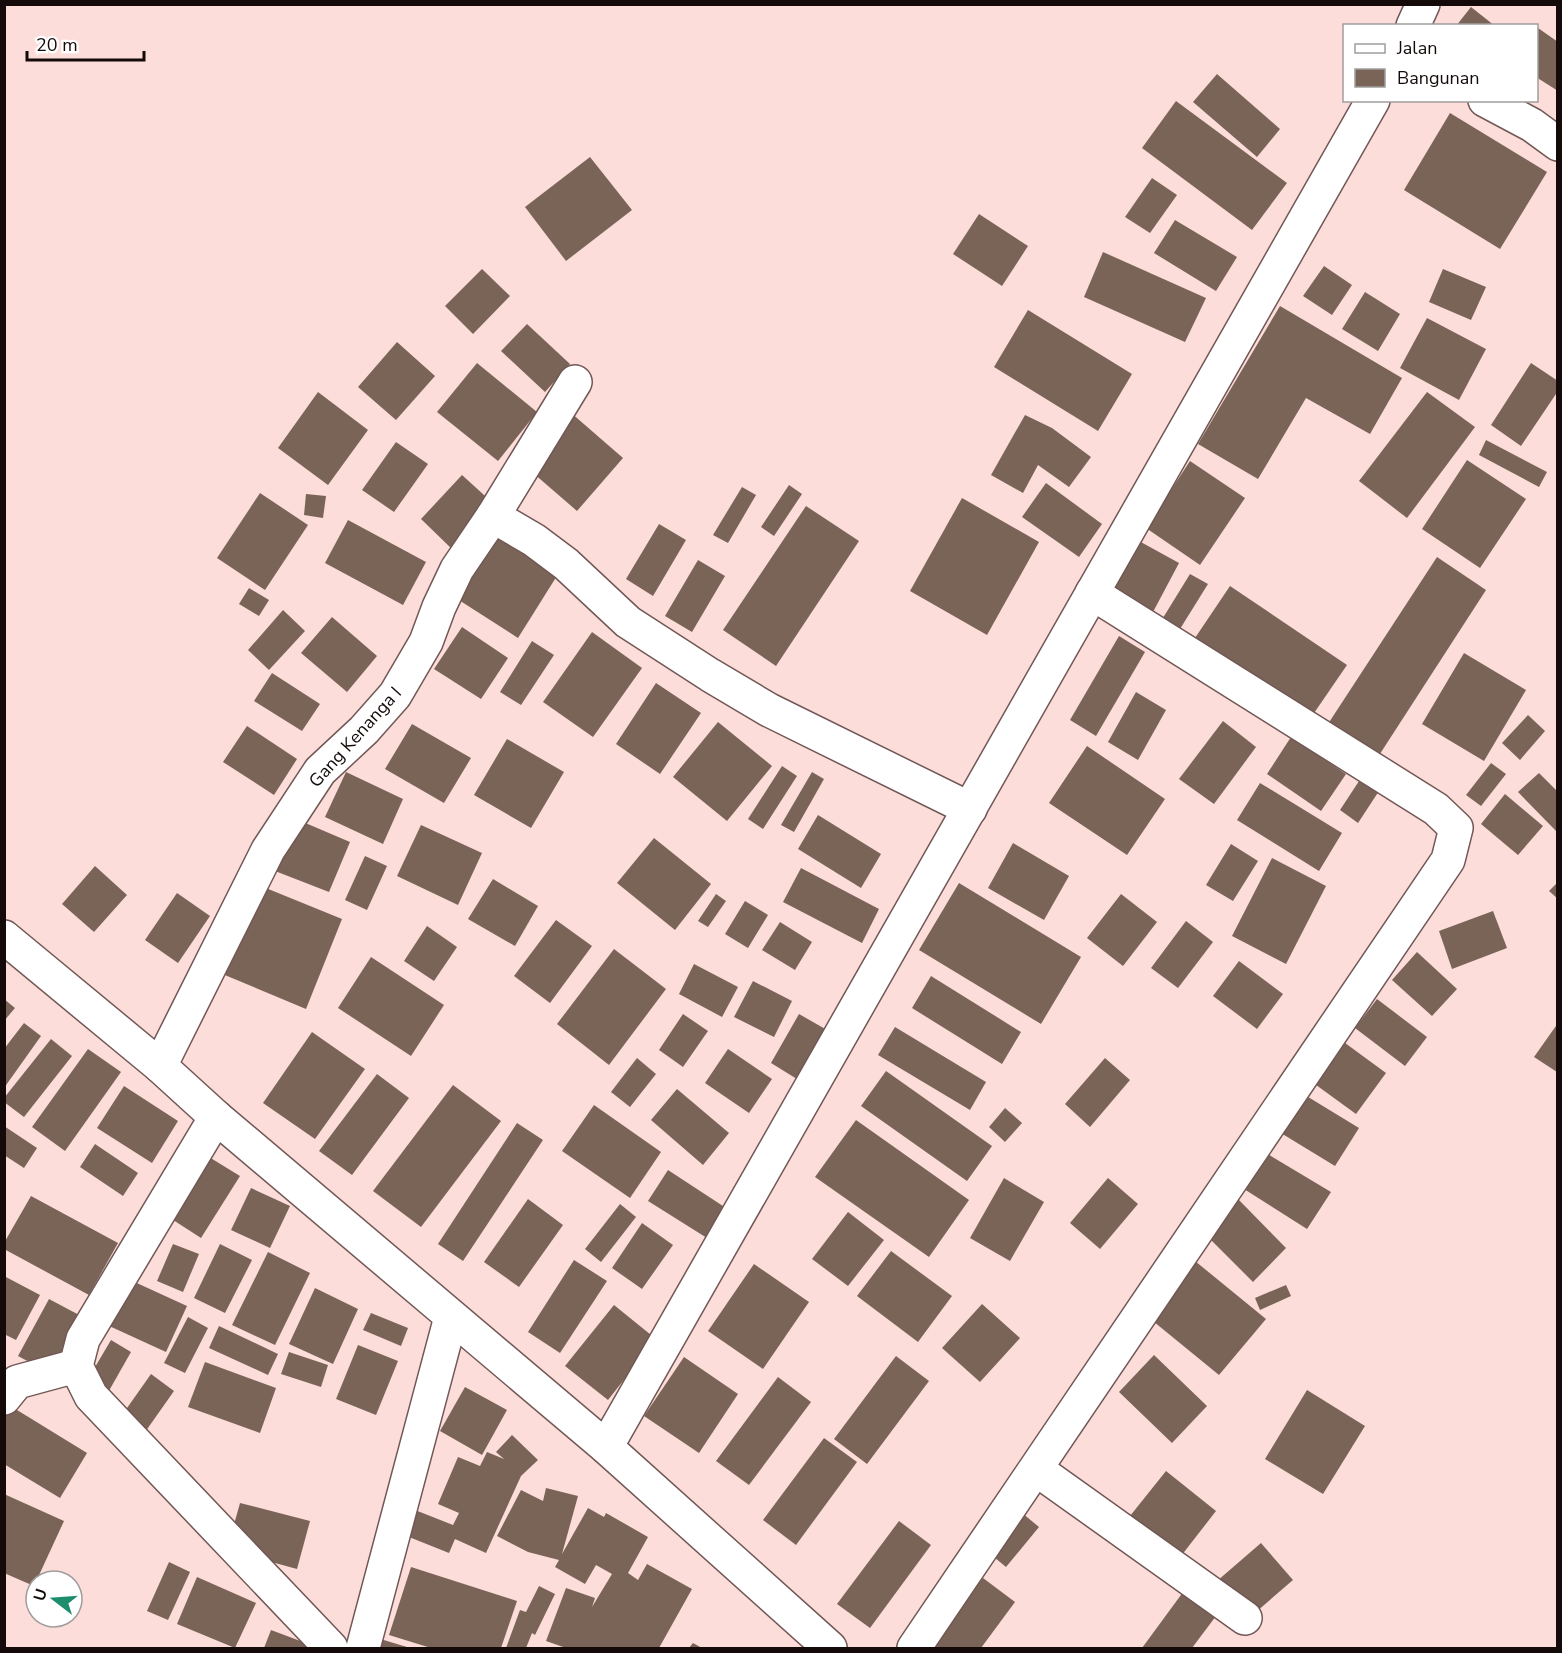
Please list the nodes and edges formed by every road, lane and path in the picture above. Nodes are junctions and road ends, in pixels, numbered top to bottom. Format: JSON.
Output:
{"nodes":[{"id":1,"x":1423,"y":4,"type":"edge"},
{"id":2,"x":1414,"y":24,"type":"edge"},
{"id":3,"x":1372,"y":102,"type":"edge"},
{"id":4,"x":1489,"y":102,"type":"edge"},
{"id":5,"x":1557,"y":144,"type":"edge"},
{"id":6,"x":575,"y":382,"type":"dead end"},
{"id":7,"x":493,"y":516,"type":"junction"},
{"id":8,"x":1092,"y":593,"type":"junction"},
{"id":9,"x":970,"y":809,"type":"junction"},
{"id":10,"x":11,"y":954,"type":"edge"},
{"id":11,"x":160,"y":1066,"type":"junction"},
{"id":12,"x":216,"y":1117,"type":"junction"},
{"id":13,"x":451,"y":1317,"type":"junction"},
{"id":14,"x":76,"y":1366,"type":"junction"},
{"id":15,"x":4,"y":1398,"type":"edge"},
{"id":16,"x":606,"y":1447,"type":"junction"},
{"id":17,"x":1036,"y":1469,"type":"junction"},
{"id":18,"x":1245,"y":1618,"type":"dead end"},
{"id":19,"x":331,"y":1648,"type":"edge"},
{"id":20,"x":363,"y":1648,"type":"edge"},
{"id":21,"x":830,"y":1648,"type":"edge"},
{"id":22,"x":914,"y":1648,"type":"edge"}],
"edges":[{"from":1,"to":2,"type":"street"},
{"from":3,"to":8,"type":"street"},
{"from":4,"to":5,"type":"street"},
{"from":6,"to":7,"type":"street","name":"Gang Kenanga I"},
{"from":7,"to":9,"type":"street"},
{"from":7,"to":11,"type":"street","name":"Gang Kenanga I"},
{"from":8,"to":9,"type":"street"},
{"from":8,"to":17,"type":"street"},
{"from":9,"to":16,"type":"street"},
{"from":10,"to":11,"type":"street"},
{"from":11,"to":12,"type":"street"},
{"from":12,"to":13,"type":"street"},
{"from":12,"to":14,"type":"street"},
{"from":13,"to":16,"type":"street"},
{"from":13,"to":20,"type":"street"},
{"from":14,"to":15,"type":"street"},
{"from":14,"to":19,"type":"street"},
{"from":16,"to":21,"type":"street"},
{"from":17,"to":18,"type":"street"},
{"from":17,"to":22,"type":"street"}]}
